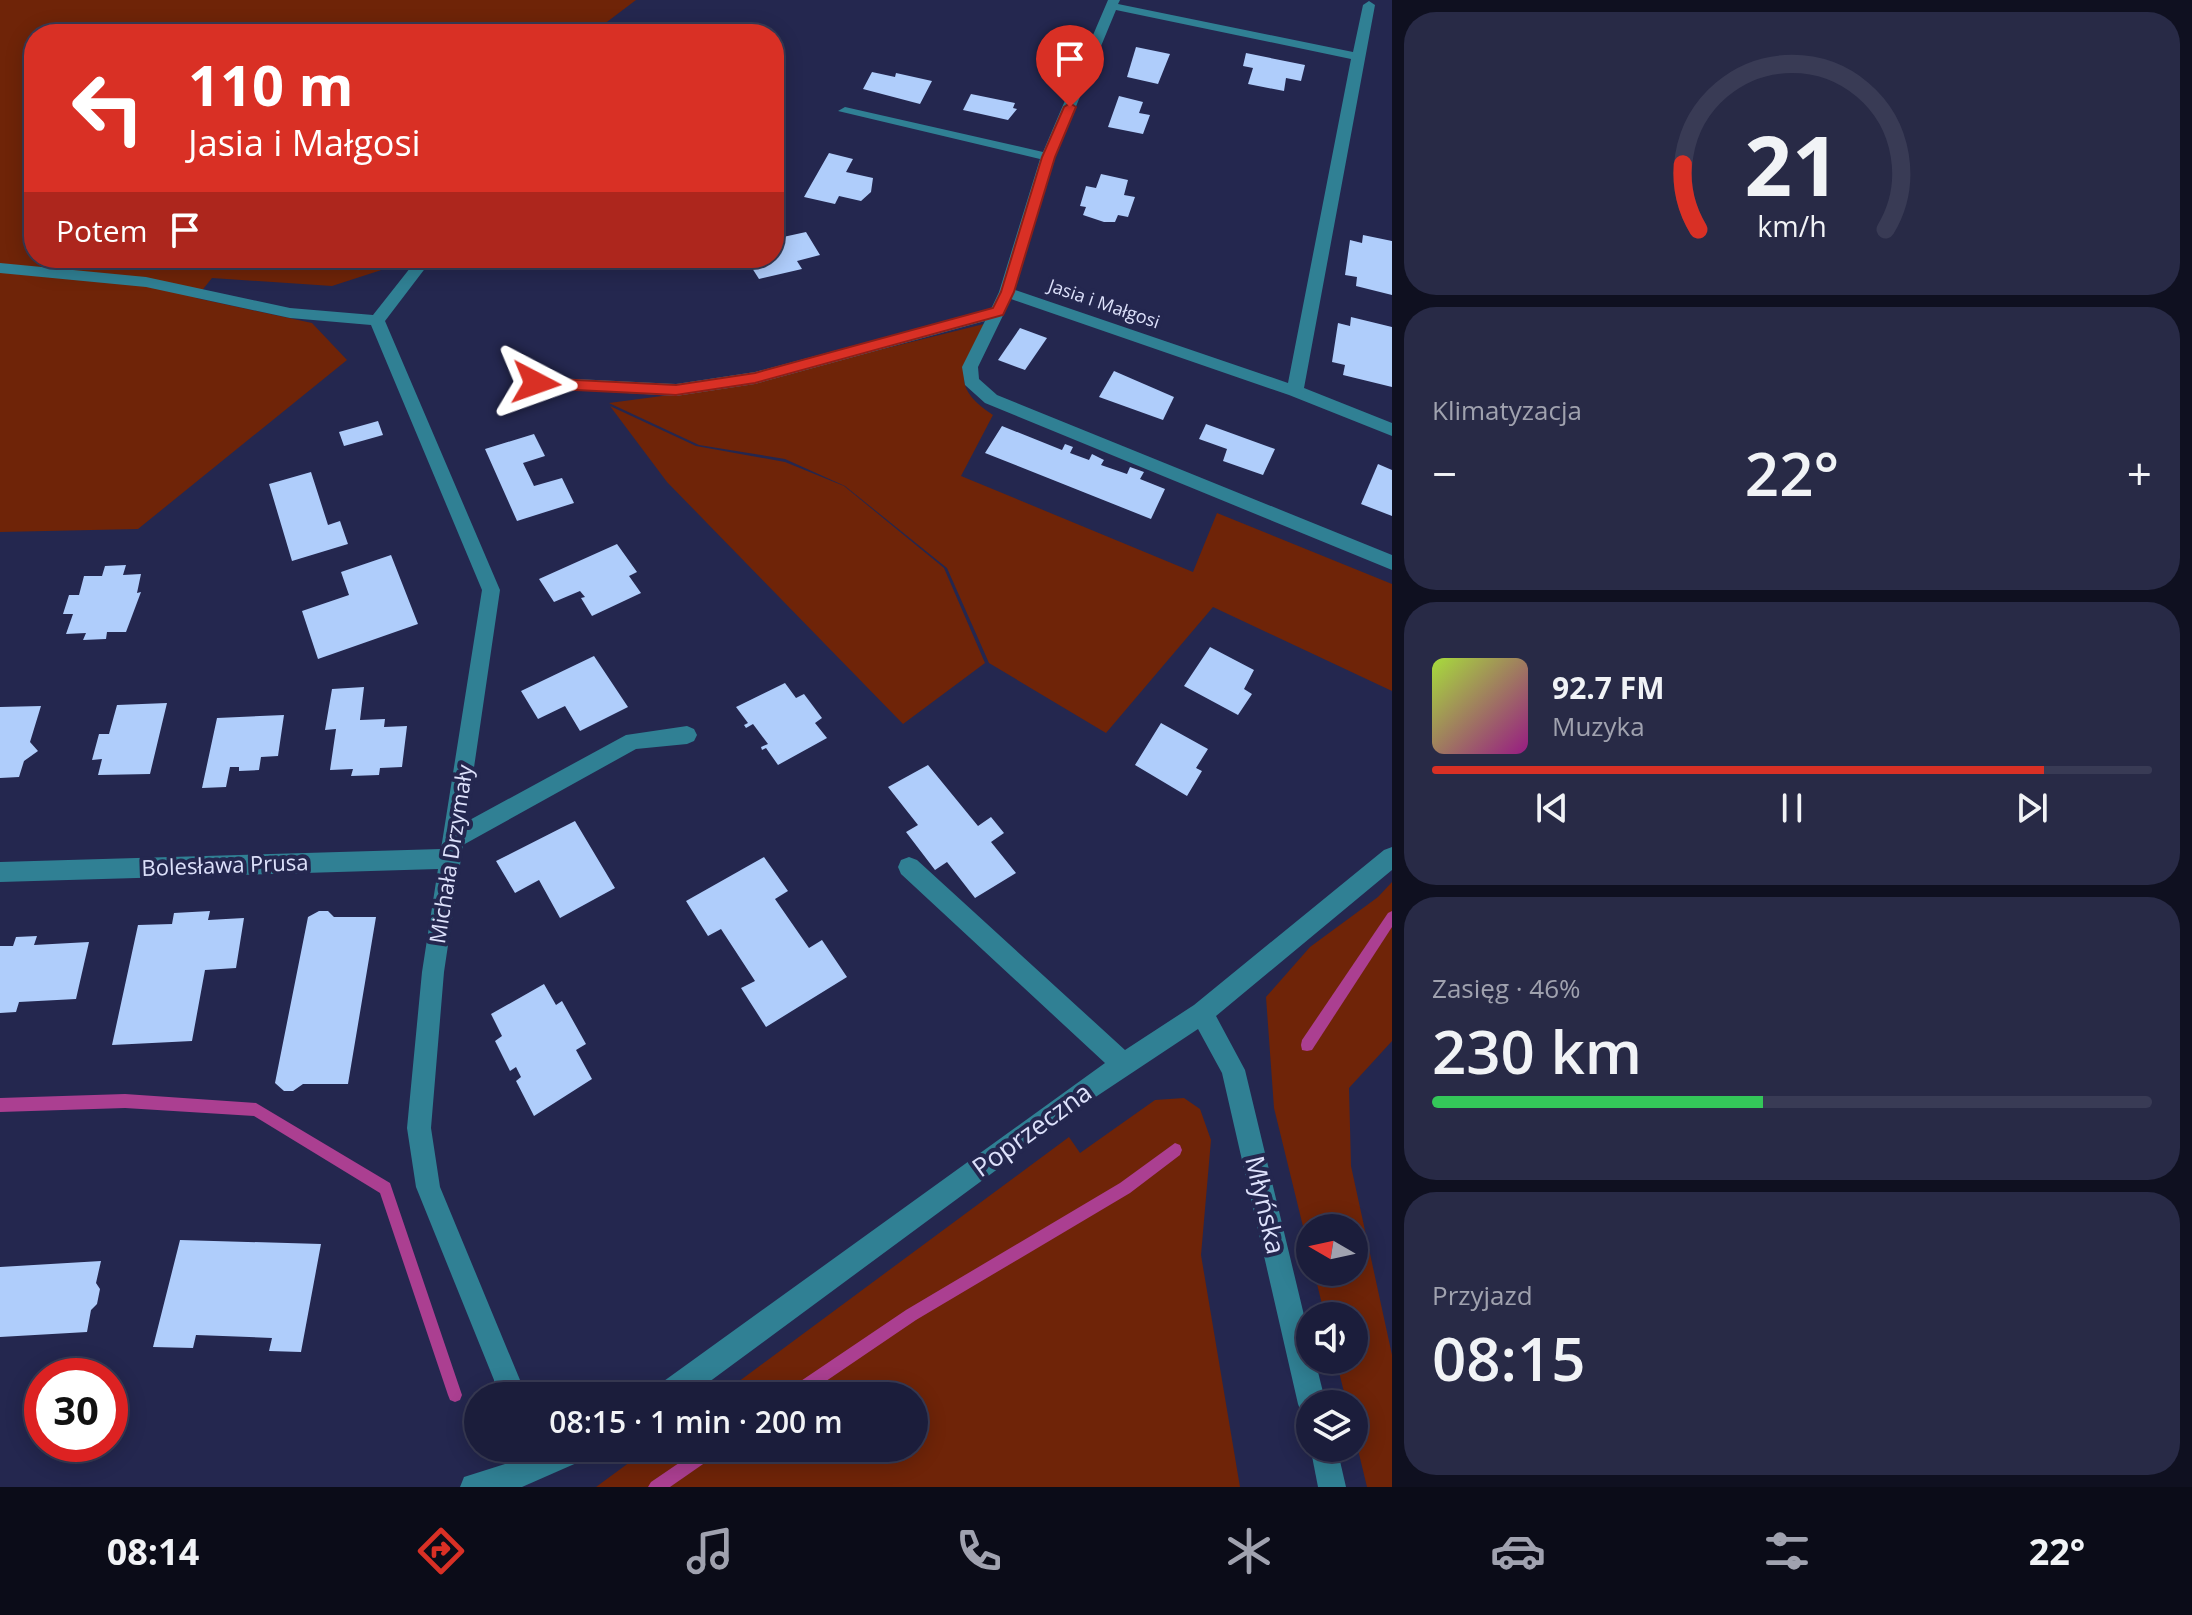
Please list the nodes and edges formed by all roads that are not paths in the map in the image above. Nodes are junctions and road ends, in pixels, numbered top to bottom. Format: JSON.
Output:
{"nodes":[{"id":1,"x":1113,"y":3,"type":"edge"},
{"id":2,"x":1369,"y":5,"type":"dead end"},
{"id":3,"x":1358,"y":57,"type":"junction"},
{"id":4,"x":845,"y":111,"type":"dead end"},
{"id":5,"x":1048,"y":157,"type":"junction"},
{"id":6,"x":0,"y":268,"type":"edge"},
{"id":7,"x":418,"y":268,"type":"edge"},
{"id":8,"x":1007,"y":292,"type":"junction"},
{"id":9,"x":998,"y":312,"type":"junction"},
{"id":10,"x":377,"y":320,"type":"junction"},
{"id":11,"x":536,"y":383,"type":"dead end"},
{"id":12,"x":1295,"y":391,"type":"junction"},
{"id":13,"x":1392,"y":430,"type":"edge"},
{"id":14,"x":1392,"y":563,"type":"edge"},
{"id":15,"x":687,"y":735,"type":"dead end"},
{"id":16,"x":452,"y":850,"type":"junction"},
{"id":17,"x":1392,"y":857,"type":"edge"},
{"id":18,"x":909,"y":867,"type":"dead end"},
{"id":19,"x":0,"y":872,"type":"edge"},
{"id":20,"x":1202,"y":1013,"type":"junction"},
{"id":21,"x":1124,"y":1065,"type":"junction"},
{"id":22,"x":507,"y":1382,"type":"edge"},
{"id":23,"x":686,"y":1382,"type":"edge"},
{"id":24,"x":1309,"y":1390,"type":"edge"},
{"id":25,"x":516,"y":1462,"type":"edge"},
{"id":26,"x":1326,"y":1462,"type":"edge"},
{"id":27,"x":474,"y":1487,"type":"edge"},
{"id":28,"x":1332,"y":1487,"type":"edge"}],
"edges":[{"from":1,"to":3,"type":"street"},
{"from":1,"to":5,"type":"street"},
{"from":2,"to":3,"type":"street"},
{"from":3,"to":12,"type":"street"},
{"from":4,"to":5,"type":"street"},
{"from":5,"to":8,"type":"street"},
{"from":6,"to":10,"type":"street"},
{"from":7,"to":10,"type":"street"},
{"from":8,"to":9,"type":"street"},
{"from":8,"to":12,"type":"street","name":"Jasia i Małgosi"},
{"from":9,"to":11,"type":"street"},
{"from":9,"to":14,"type":"street"},
{"from":10,"to":16,"type":"street","name":"Michała Drzymały"},
{"from":12,"to":13,"type":"street","name":"Jasia i Małgosi"},
{"from":15,"to":16,"type":"street"},
{"from":16,"to":19,"type":"street","name":"Bolesława Prusa"},
{"from":16,"to":22,"type":"street","name":"Michała Drzymały"},
{"from":17,"to":20,"type":"street","name":"Poprzeczna"},
{"from":18,"to":21,"type":"street"},
{"from":20,"to":21,"type":"street","name":"Poprzeczna"},
{"from":20,"to":24,"type":"street","name":"Młyńska"},
{"from":21,"to":23,"type":"street","name":"Poprzeczna"},
{"from":25,"to":27,"type":"street"},
{"from":26,"to":28,"type":"street"}]}
